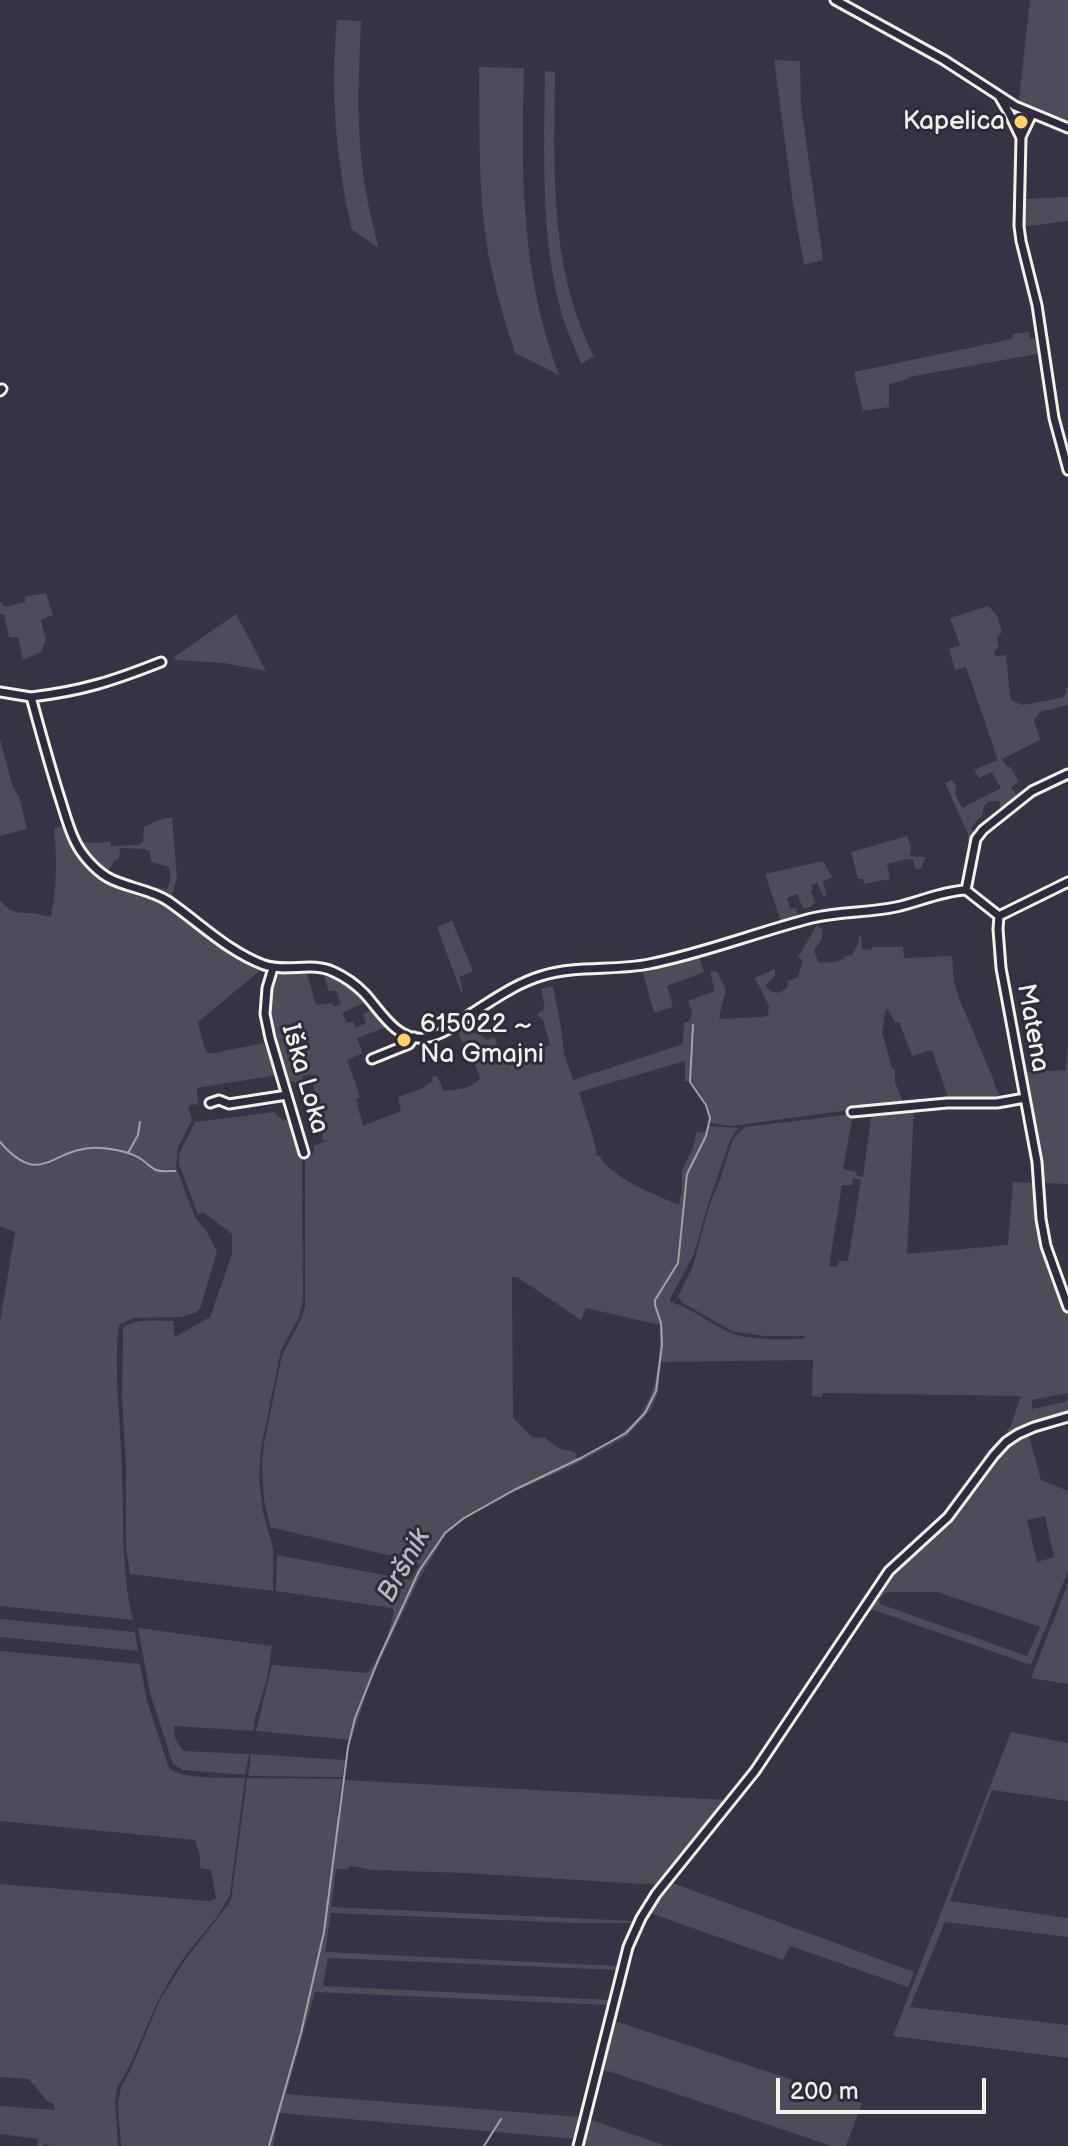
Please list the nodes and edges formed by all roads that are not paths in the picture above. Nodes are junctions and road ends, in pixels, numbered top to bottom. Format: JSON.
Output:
{"nodes":[{"id":1,"x":835,"y":0,"type":"edge"},
{"id":2,"x":999,"y":96,"type":"junction"},
{"id":3,"x":1032,"y":114,"type":"junction"},
{"id":4,"x":1068,"y":128,"type":"edge"},
{"id":5,"x":1021,"y":138,"type":"junction"},
{"id":6,"x":1068,"y":470,"type":"edge"},
{"id":7,"x":161,"y":662,"type":"dead end"},
{"id":8,"x":0,"y":692,"type":"edge"},
{"id":9,"x":31,"y":697,"type":"junction"},
{"id":10,"x":1068,"y":774,"type":"edge"},
{"id":11,"x":1068,"y":882,"type":"edge"},
{"id":12,"x":966,"y":890,"type":"junction"},
{"id":13,"x":999,"y":916,"type":"junction"},
{"id":14,"x":273,"y":968,"type":"junction"},
{"id":15,"x":414,"y":1037,"type":"junction"},
{"id":16,"x":372,"y":1059,"type":"dead end"},
{"id":17,"x":287,"y":1095,"type":"junction"},
{"id":18,"x":1025,"y":1098,"type":"junction"},
{"id":19,"x":210,"y":1103,"type":"dead end"},
{"id":20,"x":852,"y":1112,"type":"dead end"},
{"id":21,"x":304,"y":1153,"type":"dead end"},
{"id":22,"x":1068,"y":1307,"type":"edge"},
{"id":23,"x":1068,"y":1417,"type":"edge"},
{"id":24,"x":578,"y":2146,"type":"edge"}],
"edges":[{"from":1,"to":2,"type":"street"},
{"from":2,"to":3,"type":"street"},
{"from":2,"to":5,"type":"street"},
{"from":3,"to":4,"type":"street"},
{"from":3,"to":5,"type":"street"},
{"from":5,"to":6,"type":"street"},
{"from":7,"to":9,"type":"street"},
{"from":8,"to":9,"type":"street"},
{"from":9,"to":14,"type":"street"},
{"from":10,"to":12,"type":"street"},
{"from":11,"to":13,"type":"street"},
{"from":12,"to":13,"type":"street"},
{"from":12,"to":15,"type":"street"},
{"from":13,"to":18,"type":"street","name":"Matena"},
{"from":14,"to":15,"type":"street"},
{"from":14,"to":17,"type":"street","name":"Iška Loka"},
{"from":15,"to":16,"type":"street"},
{"from":17,"to":19,"type":"street"},
{"from":17,"to":21,"type":"street","name":"Iška Loka"},
{"from":18,"to":20,"type":"street","name":"Matena"},
{"from":18,"to":22,"type":"street"},
{"from":23,"to":24,"type":"street"}]}
